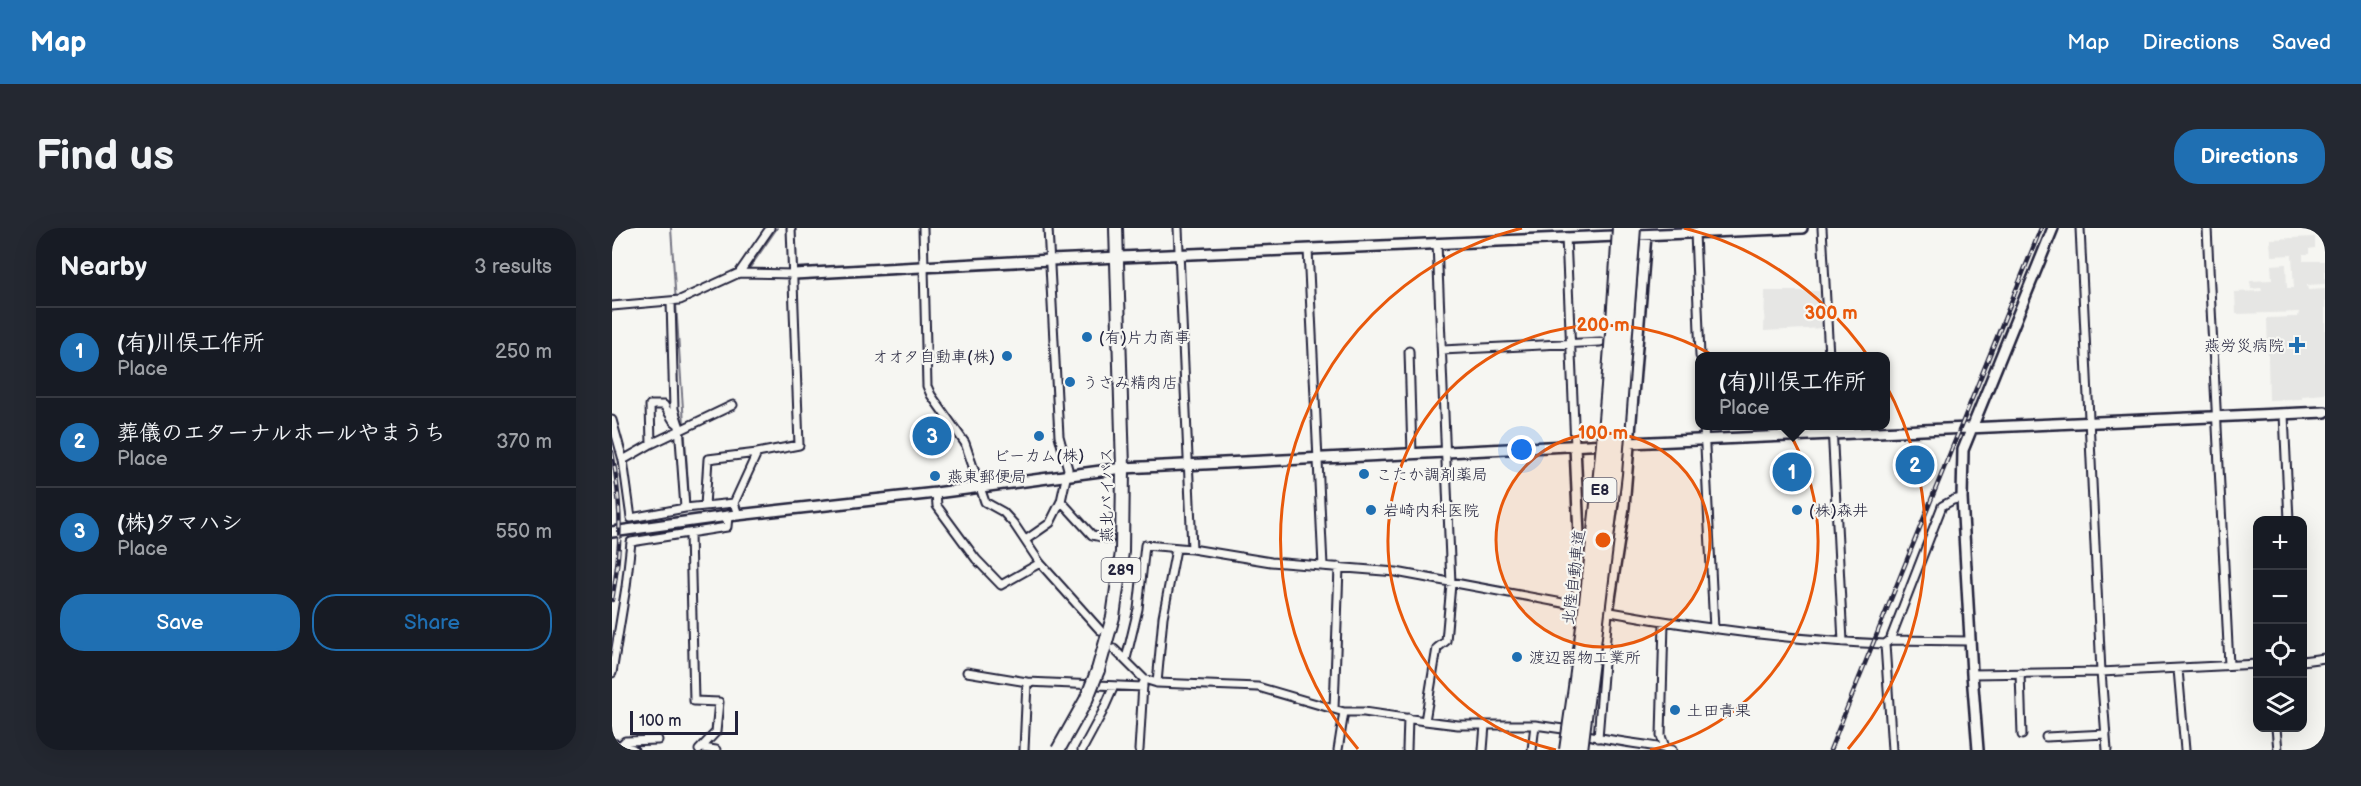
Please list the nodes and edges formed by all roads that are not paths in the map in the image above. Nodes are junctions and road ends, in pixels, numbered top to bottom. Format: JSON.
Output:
{"nodes":[{"id":1,"x":770,"y":228,"type":"edge"},
{"id":2,"x":791,"y":228,"type":"edge"},
{"id":3,"x":923,"y":228,"type":"edge"},
{"id":4,"x":1048,"y":228,"type":"edge"},
{"id":5,"x":1116,"y":228,"type":"edge"},
{"id":6,"x":1178,"y":228,"type":"edge"},
{"id":7,"x":1620,"y":228,"type":"edge"},
{"id":8,"x":1633,"y":228,"type":"edge"},
{"id":9,"x":1802,"y":228,"type":"edge"},
{"id":10,"x":1822,"y":228,"type":"edge"},
{"id":11,"x":2053,"y":228,"type":"edge"},
{"id":12,"x":2080,"y":228,"type":"edge"},
{"id":13,"x":2207,"y":228,"type":"edge"},
{"id":14,"x":1597,"y":232,"type":"edge"},
{"id":15,"x":1695,"y":232,"type":"junction"},
{"id":16,"x":1646,"y":235,"type":"junction"},
{"id":17,"x":1566,"y":237,"type":"junction"},
{"id":18,"x":1437,"y":243,"type":"junction"},
{"id":19,"x":1308,"y":249,"type":"junction"},
{"id":20,"x":1179,"y":254,"type":"junction"},
{"id":21,"x":1117,"y":257,"type":"junction"},
{"id":22,"x":1050,"y":260,"type":"junction"},
{"id":23,"x":925,"y":266,"type":"junction"},
{"id":24,"x":739,"y":273,"type":"junction"},
{"id":25,"x":794,"y":274,"type":"junction"},
{"id":26,"x":671,"y":303,"type":"junction"},
{"id":27,"x":612,"y":306,"type":"edge"},
{"id":28,"x":1600,"y":342,"type":"dead end"},
{"id":29,"x":1571,"y":344,"type":"junction"},
{"id":30,"x":1442,"y":350,"type":"junction"},
{"id":31,"x":1409,"y":351,"type":"dead end"},
{"id":32,"x":1700,"y":352,"type":"edge"},
{"id":33,"x":1829,"y":352,"type":"edge"},
{"id":34,"x":732,"y":405,"type":"dead end"},
{"id":35,"x":2325,"y":412,"type":"edge"},
{"id":36,"x":2284,"y":415,"type":"junction"},
{"id":37,"x":2217,"y":418,"type":"junction"},
{"id":38,"x":612,"y":420,"type":"edge"},
{"id":39,"x":2089,"y":424,"type":"junction"},
{"id":40,"x":1974,"y":427,"type":"junction"},
{"id":41,"x":679,"y":428,"type":"junction"},
{"id":42,"x":1890,"y":429,"type":"edge"},
{"id":43,"x":1704,"y":430,"type":"edge"},
{"id":44,"x":1833,"y":430,"type":"edge"},
{"id":45,"x":1704,"y":441,"type":"junction"},
{"id":46,"x":1629,"y":443,"type":"junction"},
{"id":47,"x":651,"y":444,"type":"junction"},
{"id":48,"x":1575,"y":446,"type":"junction"},
{"id":49,"x":757,"y":453,"type":"junction"},
{"id":50,"x":1446,"y":453,"type":"junction"},
{"id":51,"x":1412,"y":454,"type":"junction"},
{"id":52,"x":1318,"y":458,"type":"junction"},
{"id":53,"x":622,"y":463,"type":"junction"},
{"id":54,"x":1190,"y":464,"type":"junction"},
{"id":55,"x":1123,"y":468,"type":"junction"},
{"id":56,"x":1067,"y":475,"type":"junction"},
{"id":57,"x":979,"y":487,"type":"junction"},
{"id":58,"x":936,"y":493,"type":"junction"},
{"id":59,"x":1962,"y":498,"type":"junction"},
{"id":60,"x":1061,"y":501,"type":"junction"},
{"id":61,"x":734,"y":503,"type":"junction"},
{"id":62,"x":705,"y":506,"type":"junction"},
{"id":63,"x":685,"y":508,"type":"junction"},
{"id":64,"x":738,"y":515,"type":"junction"},
{"id":65,"x":728,"y":516,"type":"junction"},
{"id":66,"x":2289,"y":516,"type":"edge"},
{"id":67,"x":612,"y":532,"type":"edge"},
{"id":68,"x":690,"y":534,"type":"junction"},
{"id":69,"x":1027,"y":539,"type":"junction"},
{"id":70,"x":1110,"y":539,"type":"dead end"},
{"id":71,"x":1176,"y":549,"type":"junction"},
{"id":72,"x":1192,"y":549,"type":"junction"},
{"id":73,"x":1040,"y":563,"type":"junction"},
{"id":74,"x":1323,"y":566,"type":"junction"},
{"id":75,"x":1339,"y":567,"type":"junction"},
{"id":76,"x":1451,"y":584,"type":"junction"},
{"id":77,"x":1577,"y":606,"type":"junction"},
{"id":78,"x":1608,"y":612,"type":"junction"},
{"id":79,"x":1664,"y":622,"type":"junction"},
{"id":80,"x":1714,"y":629,"type":"junction"},
{"id":81,"x":1100,"y":630,"type":"dead end"},
{"id":82,"x":1970,"y":640,"type":"junction"},
{"id":83,"x":1843,"y":642,"type":"junction"},
{"id":84,"x":1887,"y":642,"type":"junction"},
{"id":85,"x":1114,"y":648,"type":"dead end"},
{"id":86,"x":2325,"y":658,"type":"edge"},
{"id":87,"x":1126,"y":659,"type":"junction"},
{"id":88,"x":2307,"y":660,"type":"edge"},
{"id":89,"x":2253,"y":664,"type":"edge"},
{"id":90,"x":2229,"y":665,"type":"junction"},
{"id":91,"x":2178,"y":669,"type":"junction"},
{"id":92,"x":967,"y":672,"type":"dead end"},
{"id":93,"x":2101,"y":672,"type":"junction"},
{"id":94,"x":2020,"y":673,"type":"junction"},
{"id":95,"x":612,"y":674,"type":"edge"},
{"id":96,"x":1972,"y":674,"type":"junction"},
{"id":97,"x":1027,"y":682,"type":"junction"},
{"id":98,"x":1144,"y":683,"type":"junction"},
{"id":99,"x":1157,"y":683,"type":"junction"},
{"id":100,"x":1114,"y":686,"type":"junction"},
{"id":101,"x":1334,"y":709,"type":"junction"},
{"id":102,"x":1344,"y":712,"type":"junction"},
{"id":103,"x":1408,"y":718,"type":"junction"},
{"id":104,"x":1425,"y":721,"type":"junction"},
{"id":105,"x":1485,"y":725,"type":"junction"},
{"id":106,"x":1535,"y":725,"type":"junction"},
{"id":107,"x":2276,"y":732,"type":"edge"},
{"id":108,"x":2106,"y":734,"type":"junction"},
{"id":109,"x":2022,"y":735,"type":"dead end"},
{"id":110,"x":2046,"y":737,"type":"dead end"},
{"id":111,"x":1598,"y":738,"type":"junction"},
{"id":112,"x":658,"y":740,"type":"dead end"},
{"id":113,"x":616,"y":746,"type":"edge"},
{"id":114,"x":701,"y":749,"type":"edge"},
{"id":115,"x":632,"y":750,"type":"edge"},
{"id":116,"x":716,"y":750,"type":"edge"},
{"id":117,"x":1024,"y":750,"type":"edge"},
{"id":118,"x":1058,"y":750,"type":"edge"},
{"id":119,"x":1082,"y":750,"type":"edge"},
{"id":120,"x":1139,"y":750,"type":"edge"},
{"id":121,"x":1338,"y":750,"type":"edge"},
{"id":122,"x":1407,"y":750,"type":"edge"},
{"id":123,"x":1483,"y":750,"type":"edge"},
{"id":124,"x":1532,"y":750,"type":"edge"},
{"id":125,"x":1567,"y":750,"type":"edge"},
{"id":126,"x":1580,"y":750,"type":"edge"},
{"id":127,"x":1668,"y":750,"type":"edge"},
{"id":128,"x":1892,"y":750,"type":"edge"},
{"id":129,"x":1978,"y":750,"type":"edge"},
{"id":130,"x":2107,"y":750,"type":"edge"},
{"id":131,"x":2185,"y":750,"type":"edge"},
{"id":132,"x":2278,"y":750,"type":"edge"}],
"edges":[{"from":1,"to":24,"type":"street"},
{"from":2,"to":25,"type":"street"},
{"from":3,"to":23,"type":"street"},
{"from":4,"to":22,"type":"street"},
{"from":5,"to":21,"type":"highway","name":"燕北バイパス","number":"289"},
{"from":6,"to":20,"type":"street"},
{"from":7,"to":125,"type":"highway","name":"北陸自動車道","number":"E8","bridge":true},
{"from":8,"to":126,"type":"highway","name":"北陸自動車道","number":"E8","bridge":true},
{"from":9,"to":15,"type":"street"},
{"from":10,"to":33,"type":"street"},
{"from":11,"to":40,"type":"street"},
{"from":12,"to":39,"type":"street"},
{"from":13,"to":37,"type":"street"},
{"from":14,"to":16,"type":"street"},
{"from":14,"to":17,"type":"street"},
{"from":15,"to":16,"type":"street"},
{"from":15,"to":32,"type":"street"},
{"from":16,"to":46,"type":"street"},
{"from":17,"to":18,"type":"street"},
{"from":17,"to":29,"type":"street"},
{"from":18,"to":19,"type":"street"},
{"from":18,"to":30,"type":"street"},
{"from":19,"to":20,"type":"street"},
{"from":19,"to":52,"type":"street"},
{"from":20,"to":21,"type":"street"},
{"from":20,"to":54,"type":"street"},
{"from":21,"to":22,"type":"street"},
{"from":21,"to":55,"type":"highway","name":"燕北バイパス","number":"289"},
{"from":22,"to":23,"type":"street"},
{"from":22,"to":56,"type":"street"},
{"from":23,"to":25,"type":"street"},
{"from":23,"to":57,"type":"street"},
{"from":24,"to":25,"type":"street"},
{"from":24,"to":26,"type":"street"},
{"from":25,"to":49,"type":"street"},
{"from":26,"to":27,"type":"street"},
{"from":26,"to":41,"type":"street"},
{"from":28,"to":29,"type":"street"},
{"from":29,"to":30,"type":"street"},
{"from":29,"to":48,"type":"street"},
{"from":30,"to":50,"type":"street"},
{"from":31,"to":51,"type":"street"},
{"from":34,"to":41,"type":"street"},
{"from":35,"to":36,"type":"street"},
{"from":36,"to":37,"type":"street"},
{"from":36,"to":66,"type":"street"},
{"from":37,"to":39,"type":"street"},
{"from":37,"to":90,"type":"street"},
{"from":38,"to":53,"type":"street"},
{"from":39,"to":40,"type":"street"},
{"from":39,"to":93,"type":"street"},
{"from":40,"to":42,"type":"street"},
{"from":40,"to":59,"type":"street"},
{"from":41,"to":47,"type":"street"},
{"from":41,"to":47,"type":"street"},
{"from":41,"to":63,"type":"street"},
{"from":43,"to":45,"type":"street"},
{"from":44,"to":45,"type":"street"},
{"from":44,"to":83,"type":"street"},
{"from":45,"to":46,"type":"street"},
{"from":45,"to":80,"type":"street"},
{"from":46,"to":48,"type":"street"},
{"from":46,"to":78,"type":"street"},
{"from":47,"to":53,"type":"street"},
{"from":48,"to":50,"type":"street"},
{"from":48,"to":77,"type":"street"},
{"from":49,"to":61,"type":"street"},
{"from":49,"to":62,"type":"street"},
{"from":50,"to":51,"type":"street"},
{"from":50,"to":76,"type":"street"},
{"from":51,"to":52,"type":"street"},
{"from":52,"to":54,"type":"street"},
{"from":52,"to":74,"type":"street"},
{"from":53,"to":63,"type":"street"},
{"from":54,"to":55,"type":"street"},
{"from":54,"to":72,"type":"street"},
{"from":55,"to":56,"type":"street"},
{"from":55,"to":118,"type":"highway","name":"燕北バイパス","number":"289","bridge":true},
{"from":56,"to":57,"type":"street"},
{"from":56,"to":60,"type":"street"},
{"from":57,"to":58,"type":"street"},
{"from":57,"to":69,"type":"street"},
{"from":58,"to":64,"type":"street"},
{"from":58,"to":73,"type":"street"},
{"from":59,"to":82,"type":"street"},
{"from":59,"to":84,"type":"street"},
{"from":60,"to":69,"type":"street"},
{"from":60,"to":70,"type":"street"},
{"from":61,"to":62,"type":"street"},
{"from":61,"to":64,"type":"street"},
{"from":62,"to":63,"type":"street"},
{"from":64,"to":65,"type":"street"},
{"from":65,"to":67,"type":"street"},
{"from":65,"to":68,"type":"street"},
{"from":68,"to":95,"type":"street"},
{"from":68,"to":114,"type":"street"},
{"from":69,"to":73,"type":"street"},
{"from":71,"to":72,"type":"street"},
{"from":71,"to":87,"type":"street"},
{"from":71,"to":99,"type":"street"},
{"from":72,"to":74,"type":"street"},
{"from":73,"to":81,"type":"street"},
{"from":74,"to":75,"type":"street"},
{"from":75,"to":76,"type":"street"},
{"from":75,"to":101,"type":"street"},
{"from":76,"to":77,"type":"street"},
{"from":76,"to":104,"type":"street"},
{"from":77,"to":78,"type":"street"},
{"from":78,"to":79,"type":"street"},
{"from":78,"to":111,"type":"street"},
{"from":79,"to":80,"type":"street"},
{"from":79,"to":127,"type":"street"},
{"from":80,"to":83,"type":"street"},
{"from":82,"to":84,"type":"street"},
{"from":82,"to":96,"type":"street"},
{"from":83,"to":84,"type":"street"},
{"from":84,"to":128,"type":"street"},
{"from":85,"to":87,"type":"street"},
{"from":86,"to":88,"type":"street"},
{"from":87,"to":98,"type":"street"},
{"from":89,"to":90,"type":"street"},
{"from":90,"to":91,"type":"street"},
{"from":91,"to":93,"type":"street"},
{"from":91,"to":131,"type":"street"},
{"from":92,"to":97,"type":"street"},
{"from":93,"to":94,"type":"street"},
{"from":93,"to":108,"type":"street"},
{"from":94,"to":96,"type":"street"},
{"from":94,"to":109,"type":"street"},
{"from":96,"to":129,"type":"street"},
{"from":97,"to":100,"type":"street"},
{"from":97,"to":117,"type":"street"},
{"from":98,"to":99,"type":"street"},
{"from":98,"to":100,"type":"street"},
{"from":98,"to":120,"type":"street"},
{"from":99,"to":101,"type":"street"},
{"from":100,"to":119,"type":"street"},
{"from":101,"to":102,"type":"street"},
{"from":102,"to":103,"type":"street"},
{"from":102,"to":121,"type":"street"},
{"from":103,"to":104,"type":"street"},
{"from":103,"to":122,"type":"street"},
{"from":104,"to":105,"type":"street"},
{"from":105,"to":106,"type":"street"},
{"from":105,"to":123,"type":"street"},
{"from":106,"to":111,"type":"street"},
{"from":106,"to":124,"type":"street"},
{"from":107,"to":132,"type":"street"},
{"from":108,"to":110,"type":"street"},
{"from":108,"to":130,"type":"street"},
{"from":111,"to":127,"type":"street"},
{"from":112,"to":113,"type":"street"},
{"from":113,"to":115,"type":"main road"},
{"from":114,"to":116,"type":"street"}]}
